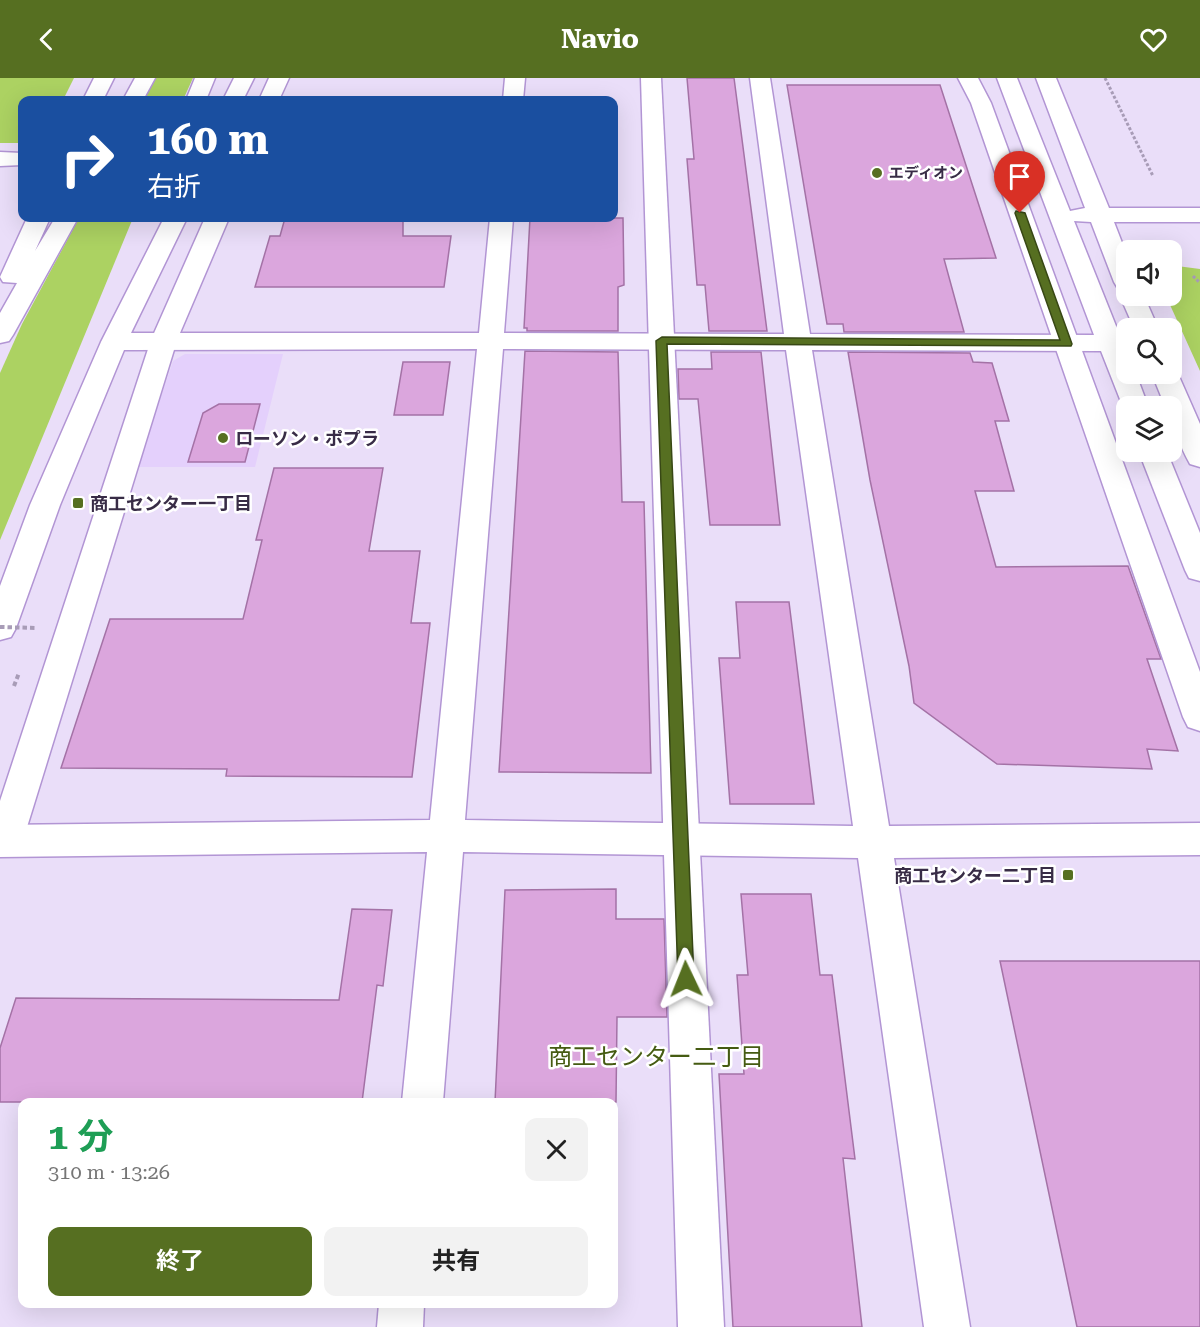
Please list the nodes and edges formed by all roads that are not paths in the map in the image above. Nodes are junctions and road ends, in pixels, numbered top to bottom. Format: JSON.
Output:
{"nodes":[{"id":1,"x":104,"y":78,"type":"edge"},
{"id":2,"x":145,"y":78,"type":"edge"},
{"id":3,"x":205,"y":78,"type":"edge"},
{"id":4,"x":244,"y":78,"type":"edge"},
{"id":5,"x":279,"y":78,"type":"edge"},
{"id":6,"x":515,"y":78,"type":"edge"},
{"id":7,"x":651,"y":78,"type":"edge"},
{"id":8,"x":760,"y":78,"type":"edge"},
{"id":9,"x":968,"y":78,"type":"edge"},
{"id":10,"x":1007,"y":78,"type":"edge"},
{"id":11,"x":1046,"y":78,"type":"edge"},
{"id":12,"x":95,"y":96,"type":"edge"},
{"id":13,"x":135,"y":96,"type":"edge"},
{"id":14,"x":198,"y":96,"type":"edge"},
{"id":15,"x":235,"y":96,"type":"edge"},
{"id":16,"x":271,"y":96,"type":"edge"},
{"id":17,"x":513,"y":96,"type":"edge"},
{"id":18,"x":0,"y":159,"type":"edge"},
{"id":19,"x":18,"y":159,"type":"edge"},
{"id":20,"x":1061,"y":215,"type":"junction"},
{"id":21,"x":1200,"y":215,"type":"edge"},
{"id":22,"x":1099,"y":216,"type":"junction"},
{"id":23,"x":36,"y":222,"type":"edge"},
{"id":24,"x":64,"y":222,"type":"edge"},
{"id":25,"x":173,"y":222,"type":"edge"},
{"id":26,"x":215,"y":222,"type":"edge"},
{"id":27,"x":502,"y":222,"type":"edge"},
{"id":28,"x":145,"y":229,"type":"dead end"},
{"id":29,"x":1116,"y":258,"type":"edge"},
{"id":30,"x":0,"y":306,"type":"edge"},
{"id":31,"x":0,"y":335,"type":"edge"},
{"id":32,"x":164,"y":340,"type":"junction"},
{"id":33,"x":662,"y":341,"type":"junction"},
{"id":34,"x":114,"y":342,"type":"junction"},
{"id":35,"x":798,"y":342,"type":"junction"},
{"id":36,"x":490,"y":343,"type":"junction"},
{"id":37,"x":1110,"y":343,"type":"junction"},
{"id":38,"x":1067,"y":344,"type":"junction"},
{"id":39,"x":1169,"y":384,"type":"edge"},
{"id":40,"x":1131,"y":396,"type":"edge"},
{"id":41,"x":1200,"y":457,"type":"edge"},
{"id":42,"x":1157,"y":462,"type":"edge"},
{"id":43,"x":1200,"y":570,"type":"edge"},
{"id":44,"x":0,"y":628,"type":"edge"},
{"id":45,"x":1200,"y":717,"type":"edge"},
{"id":46,"x":447,"y":836,"type":"junction"},
{"id":47,"x":1200,"y":838,"type":"edge"},
{"id":48,"x":680,"y":840,"type":"junction"},
{"id":49,"x":2,"y":841,"type":"edge"},
{"id":50,"x":874,"y":842,"type":"junction"},
{"id":51,"x":422,"y":1098,"type":"edge"},
{"id":52,"x":402,"y":1308,"type":"edge"},
{"id":53,"x":400,"y":1327,"type":"edge"},
{"id":54,"x":701,"y":1327,"type":"edge"},
{"id":55,"x":947,"y":1327,"type":"edge"}],
"edges":[{"from":1,"to":12,"type":"street"},
{"from":2,"to":13,"type":"street"},
{"from":3,"to":14,"type":"street"},
{"from":4,"to":15,"type":"street"},
{"from":5,"to":16,"type":"street"},
{"from":6,"to":17,"type":"street"},
{"from":7,"to":33,"type":"street"},
{"from":8,"to":35,"type":"street"},
{"from":9,"to":38,"type":"street"},
{"from":10,"to":20,"type":"street"},
{"from":11,"to":22,"type":"street"},
{"from":18,"to":19,"type":"street"},
{"from":20,"to":22,"type":"street"},
{"from":20,"to":37,"type":"street"},
{"from":21,"to":22,"type":"street"},
{"from":22,"to":29,"type":"street"},
{"from":23,"to":30,"type":"street"},
{"from":24,"to":31,"type":"street"},
{"from":25,"to":34,"type":"street"},
{"from":26,"to":32,"type":"street"},
{"from":27,"to":36,"type":"street"},
{"from":28,"to":34,"type":"street"},
{"from":32,"to":34,"type":"street"},
{"from":32,"to":36,"type":"street"},
{"from":32,"to":49,"type":"street"},
{"from":33,"to":35,"type":"street"},
{"from":33,"to":36,"type":"street"},
{"from":33,"to":48,"type":"street"},
{"from":34,"to":44,"type":"street"},
{"from":35,"to":38,"type":"street"},
{"from":35,"to":50,"type":"street"},
{"from":36,"to":46,"type":"street"},
{"from":37,"to":38,"type":"street"},
{"from":37,"to":40,"type":"street"},
{"from":38,"to":45,"type":"street"},
{"from":39,"to":41,"type":"street"},
{"from":42,"to":43,"type":"street"},
{"from":46,"to":48,"type":"street"},
{"from":46,"to":49,"type":"street"},
{"from":46,"to":51,"type":"street"},
{"from":47,"to":50,"type":"street"},
{"from":48,"to":50,"type":"street"},
{"from":48,"to":54,"type":"street"},
{"from":50,"to":55,"type":"street"},
{"from":52,"to":53,"type":"street"}]}
